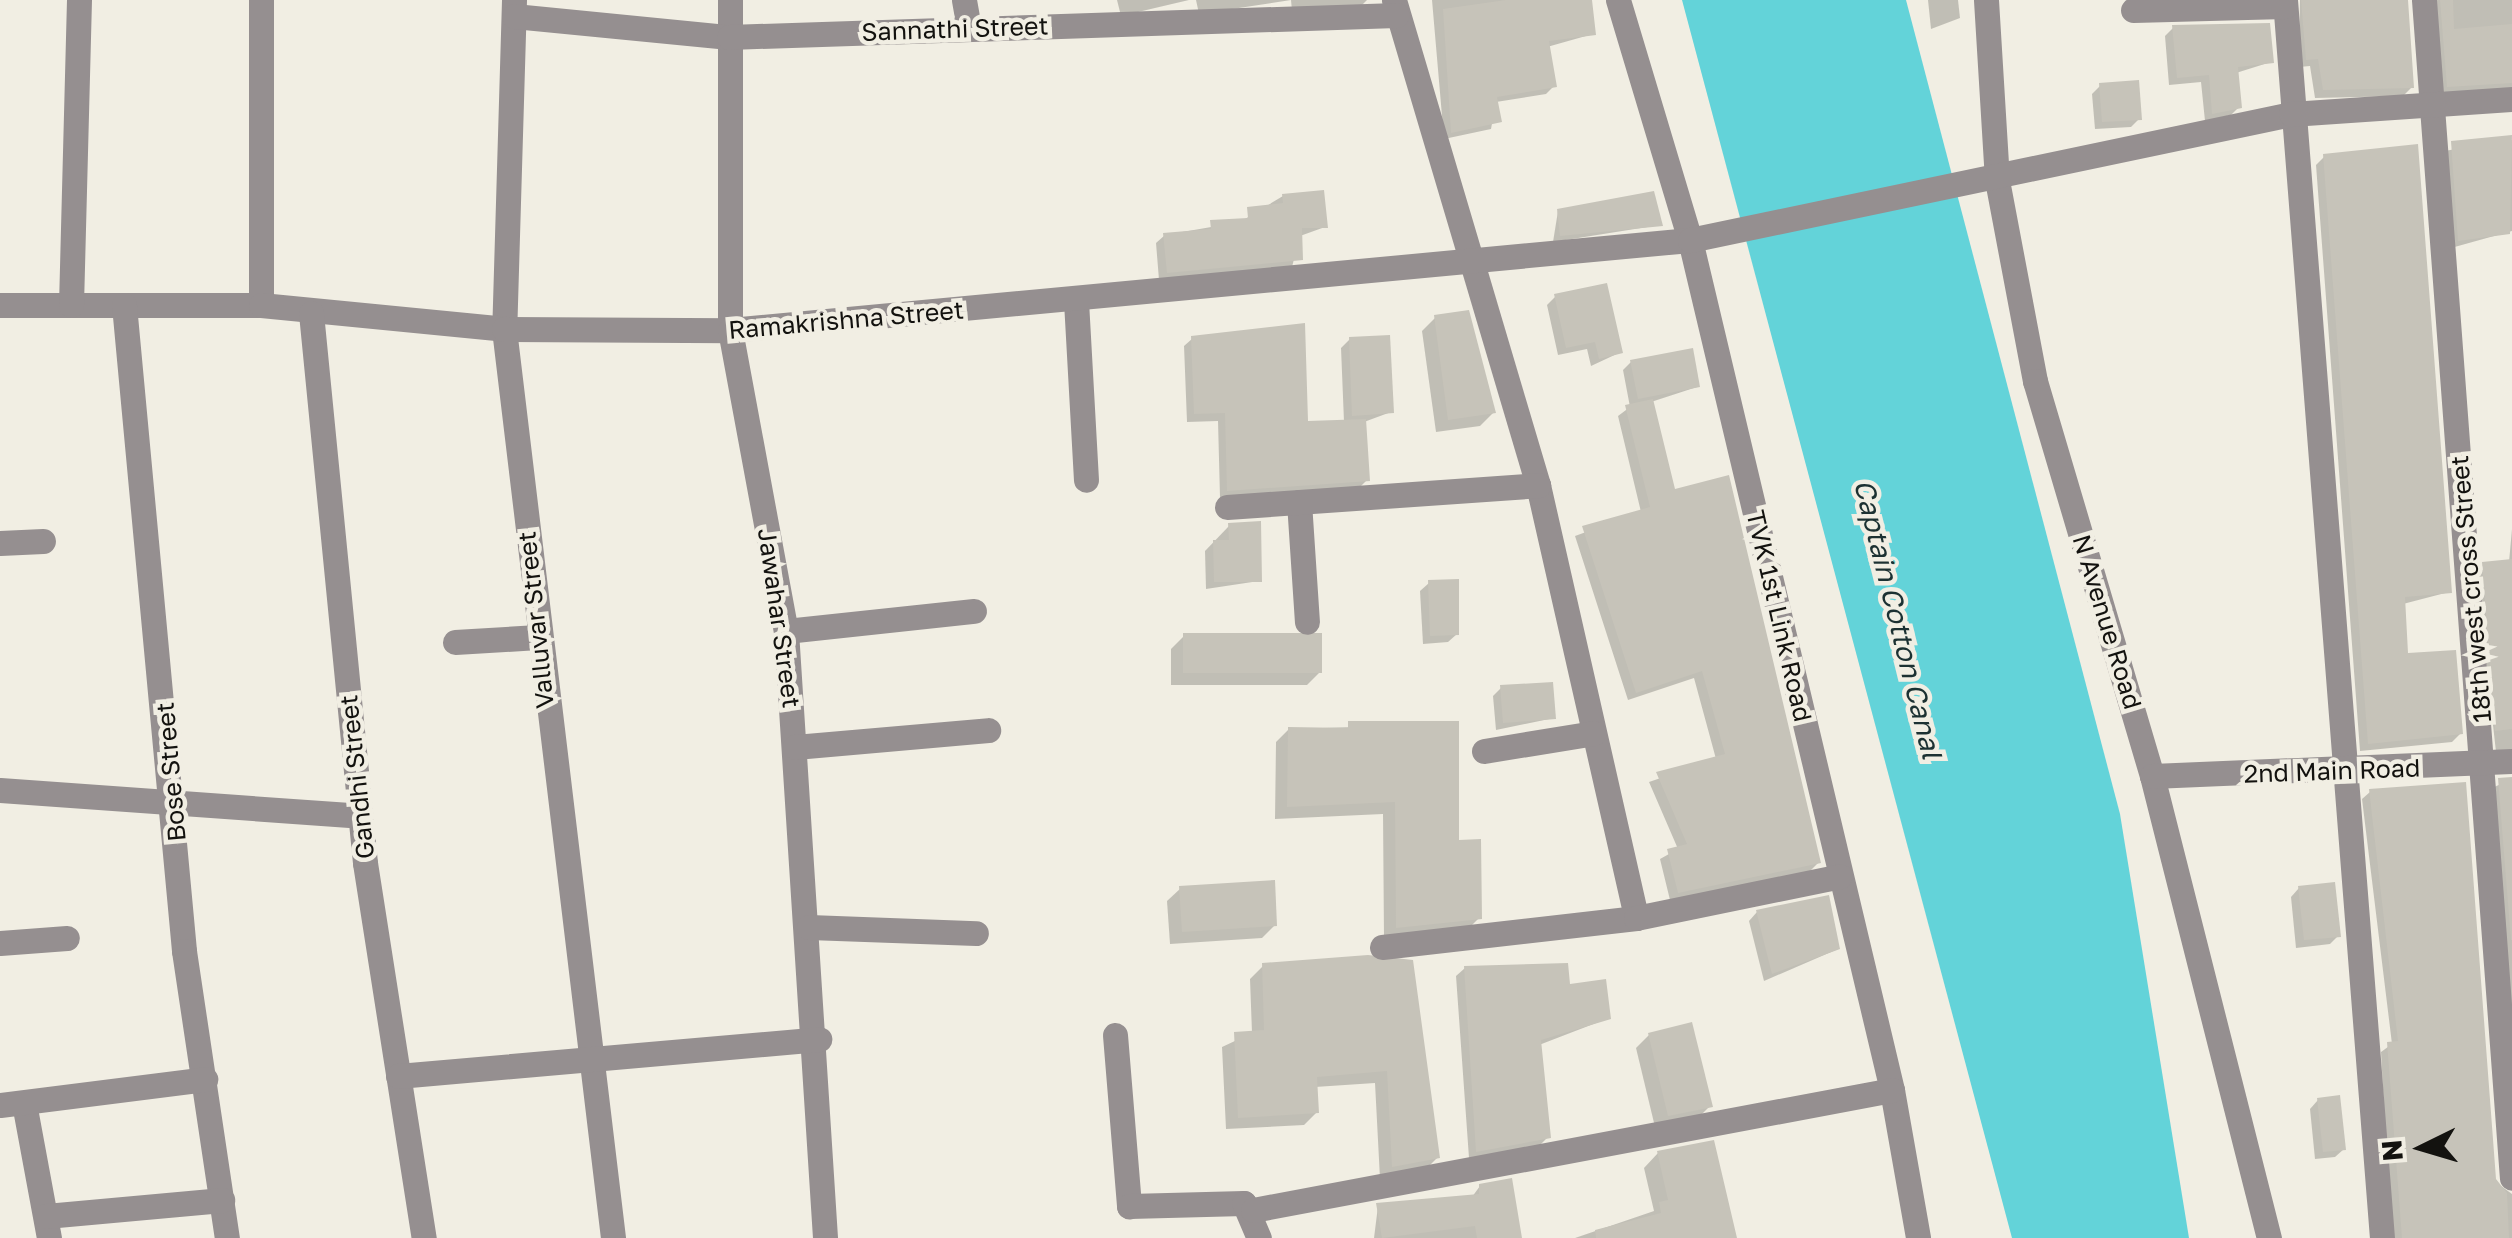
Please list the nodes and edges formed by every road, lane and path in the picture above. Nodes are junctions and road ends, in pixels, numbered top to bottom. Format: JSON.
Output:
{"nodes":[{"id":1,"x":78,"y":0,"type":"edge"},
{"id":2,"x":260,"y":0,"type":"edge"},
{"id":3,"x":730,"y":0,"type":"edge"},
{"id":4,"x":964,"y":0,"type":"edge"},
{"id":5,"x":1618,"y":0,"type":"edge"},
{"id":6,"x":1986,"y":0,"type":"edge"},
{"id":7,"x":2424,"y":0,"type":"edge"},
{"id":8,"x":2285,"y":3,"type":"edge"},
{"id":9,"x":1396,"y":7,"type":"edge"},
{"id":10,"x":514,"y":8,"type":"edge"},
{"id":11,"x":2133,"y":10,"type":"dead end"},
{"id":12,"x":1197,"y":12,"type":"edge"},
{"id":13,"x":969,"y":28,"type":"junction"},
{"id":14,"x":729,"y":37,"type":"junction"},
{"id":15,"x":2512,"y":98,"type":"edge"},
{"id":16,"x":2432,"y":104,"type":"junction"},
{"id":17,"x":2291,"y":114,"type":"junction"},
{"id":18,"x":1997,"y":180,"type":"junction"},
{"id":19,"x":1690,"y":240,"type":"junction"},
{"id":20,"x":1478,"y":266,"type":"junction"},
{"id":21,"x":1076,"y":301,"type":"junction"},
{"id":22,"x":0,"y":305,"type":"edge"},
{"id":23,"x":72,"y":305,"type":"junction"},
{"id":24,"x":124,"y":305,"type":"junction"},
{"id":25,"x":261,"y":305,"type":"junction"},
{"id":26,"x":311,"y":314,"type":"junction"},
{"id":27,"x":504,"y":329,"type":"junction"},
{"id":28,"x":730,"y":330,"type":"junction"},
{"id":29,"x":1086,"y":480,"type":"dead end"},
{"id":30,"x":1538,"y":485,"type":"junction"},
{"id":31,"x":1300,"y":502,"type":"junction"},
{"id":32,"x":1227,"y":508,"type":"dead end"},
{"id":33,"x":43,"y":541,"type":"dead end"},
{"id":34,"x":0,"y":543,"type":"edge"},
{"id":35,"x":974,"y":610,"type":"dead end"},
{"id":36,"x":1308,"y":622,"type":"dead end"},
{"id":37,"x":786,"y":631,"type":"junction"},
{"id":38,"x":538,"y":637,"type":"junction"},
{"id":39,"x":455,"y":642,"type":"dead end"},
{"id":40,"x":988,"y":730,"type":"dead end"},
{"id":41,"x":1594,"y":733,"type":"junction"},
{"id":42,"x":795,"y":746,"type":"junction"},
{"id":43,"x":1484,"y":751,"type":"dead end"},
{"id":44,"x":2512,"y":761,"type":"edge"},
{"id":45,"x":2485,"y":763,"type":"junction"},
{"id":46,"x":2339,"y":775,"type":"junction"},
{"id":47,"x":2152,"y":776,"type":"junction"},
{"id":48,"x":0,"y":790,"type":"edge"},
{"id":49,"x":174,"y":798,"type":"junction"},
{"id":50,"x":360,"y":816,"type":"junction"},
{"id":51,"x":1840,"y":876,"type":"junction"},
{"id":52,"x":1636,"y":918,"type":"junction"},
{"id":53,"x":810,"y":928,"type":"junction"},
{"id":54,"x":976,"y":932,"type":"dead end"},
{"id":55,"x":66,"y":938,"type":"dead end"},
{"id":56,"x":0,"y":943,"type":"edge"},
{"id":57,"x":1382,"y":947,"type":"dead end"},
{"id":58,"x":1115,"y":1035,"type":"dead end"},
{"id":59,"x":819,"y":1039,"type":"junction"},
{"id":60,"x":589,"y":1066,"type":"junction"},
{"id":61,"x":398,"y":1076,"type":"junction"},
{"id":62,"x":204,"y":1079,"type":"junction"},
{"id":63,"x":1892,"y":1090,"type":"junction"},
{"id":64,"x":12,"y":1104,"type":"edge"},
{"id":65,"x":2512,"y":1178,"type":"edge"},
{"id":66,"x":222,"y":1200,"type":"junction"},
{"id":67,"x":1253,"y":1210,"type":"junction"},
{"id":68,"x":48,"y":1227,"type":"edge"},
{"id":69,"x":227,"y":1238,"type":"edge"},
{"id":70,"x":424,"y":1238,"type":"edge"},
{"id":71,"x":614,"y":1238,"type":"edge"},
{"id":72,"x":825,"y":1238,"type":"edge"},
{"id":73,"x":1259,"y":1238,"type":"edge"},
{"id":74,"x":1918,"y":1238,"type":"edge"},
{"id":75,"x":2269,"y":1238,"type":"edge"},
{"id":76,"x":2382,"y":1238,"type":"edge"}],
"edges":[{"from":1,"to":23,"type":"street"},
{"from":2,"to":25,"type":"street"},
{"from":3,"to":14,"type":"street","name":"Jawahar Street"},
{"from":4,"to":13,"type":"street"},
{"from":5,"to":19,"type":"street","name":"TVK 1st Link Road"},
{"from":6,"to":18,"type":"street","name":"N Avenue Road"},
{"from":7,"to":16,"type":"street","name":"18th west cross Street"},
{"from":8,"to":11,"type":"street"},
{"from":8,"to":17,"type":"street"},
{"from":9,"to":12,"type":"street","name":"Sannathi Street"},
{"from":9,"to":20,"type":"street"},
{"from":10,"to":14,"type":"street","name":"Sannathi Street"},
{"from":10,"to":27,"type":"street","name":"Valluvar Street"},
{"from":12,"to":13,"type":"street","name":"Sannathi Street"},
{"from":13,"to":14,"type":"street","name":"Sannathi Street"},
{"from":14,"to":28,"type":"street","name":"Jawahar Street"},
{"from":15,"to":16,"type":"street","name":"Ramakrishna Street"},
{"from":16,"to":17,"type":"street","name":"Ramakrishna Street"},
{"from":16,"to":45,"type":"street","name":"18th west cross Street"},
{"from":17,"to":18,"type":"street","name":"Ramakrishna Street"},
{"from":17,"to":46,"type":"street"},
{"from":18,"to":19,"type":"street","name":"Ramakrishna Street"},
{"from":18,"to":47,"type":"street","name":"N Avenue Road"},
{"from":19,"to":20,"type":"street","name":"Ramakrishna Street"},
{"from":19,"to":51,"type":"street","name":"TVK 1st Link Road"},
{"from":20,"to":21,"type":"street","name":"Ramakrishna Street"},
{"from":20,"to":30,"type":"street"},
{"from":21,"to":28,"type":"street","name":"Ramakrishna Street"},
{"from":21,"to":29,"type":"street"},
{"from":22,"to":23,"type":"street","name":"Ramakrishna Street"},
{"from":23,"to":24,"type":"street","name":"Ramakrishna Street"},
{"from":24,"to":25,"type":"street","name":"Ramakrishna Street"},
{"from":24,"to":49,"type":"street","name":"Bose Street"},
{"from":25,"to":26,"type":"street","name":"Ramakrishna Street"},
{"from":26,"to":27,"type":"street","name":"Ramakrishna Street"},
{"from":26,"to":50,"type":"street","name":"Gandhi Street"},
{"from":27,"to":28,"type":"street","name":"Ramakrishna Street"},
{"from":27,"to":38,"type":"street","name":"Valluvar Street"},
{"from":28,"to":37,"type":"street","name":"Jawahar Street"},
{"from":30,"to":31,"type":"street"},
{"from":30,"to":41,"type":"street"},
{"from":31,"to":32,"type":"street"},
{"from":31,"to":36,"type":"street"},
{"from":33,"to":34,"type":"street"},
{"from":35,"to":37,"type":"street"},
{"from":37,"to":42,"type":"street","name":"Jawahar Street"},
{"from":38,"to":39,"type":"street"},
{"from":38,"to":60,"type":"street","name":"Valluvar Street"},
{"from":40,"to":42,"type":"street"},
{"from":41,"to":43,"type":"street"},
{"from":41,"to":52,"type":"street"},
{"from":42,"to":53,"type":"street","name":"Jawahar Street"},
{"from":44,"to":45,"type":"street","name":"2nd Main Road"},
{"from":45,"to":46,"type":"street","name":"2nd Main Road"},
{"from":45,"to":65,"type":"street","name":"18th west cross Street"},
{"from":46,"to":47,"type":"street","name":"2nd Main Road"},
{"from":46,"to":76,"type":"street"},
{"from":47,"to":75,"type":"street","name":"N Avenue Road"},
{"from":48,"to":49,"type":"street"},
{"from":49,"to":50,"type":"street"},
{"from":49,"to":62,"type":"street","name":"Bose Street"},
{"from":50,"to":61,"type":"street","name":"Gandhi Street"},
{"from":51,"to":52,"type":"street"},
{"from":51,"to":63,"type":"street","name":"TVK 1st Link Road"},
{"from":52,"to":57,"type":"street"},
{"from":53,"to":54,"type":"street"},
{"from":53,"to":59,"type":"street","name":"Jawahar Street"},
{"from":55,"to":56,"type":"street"},
{"from":58,"to":67,"type":"street"},
{"from":59,"to":60,"type":"street"},
{"from":59,"to":72,"type":"street","name":"Jawahar Street"},
{"from":60,"to":61,"type":"street"},
{"from":60,"to":71,"type":"street","name":"Valluvar Street"},
{"from":61,"to":70,"type":"street","name":"Gandhi Street"},
{"from":62,"to":64,"type":"street"},
{"from":62,"to":66,"type":"street","name":"Bose Street"},
{"from":63,"to":67,"type":"street"},
{"from":63,"to":74,"type":"street","name":"TVK 1st Link Road"},
{"from":64,"to":68,"type":"street"},
{"from":66,"to":68,"type":"street"},
{"from":66,"to":69,"type":"street","name":"Bose Street"},
{"from":67,"to":73,"type":"street"}]}
